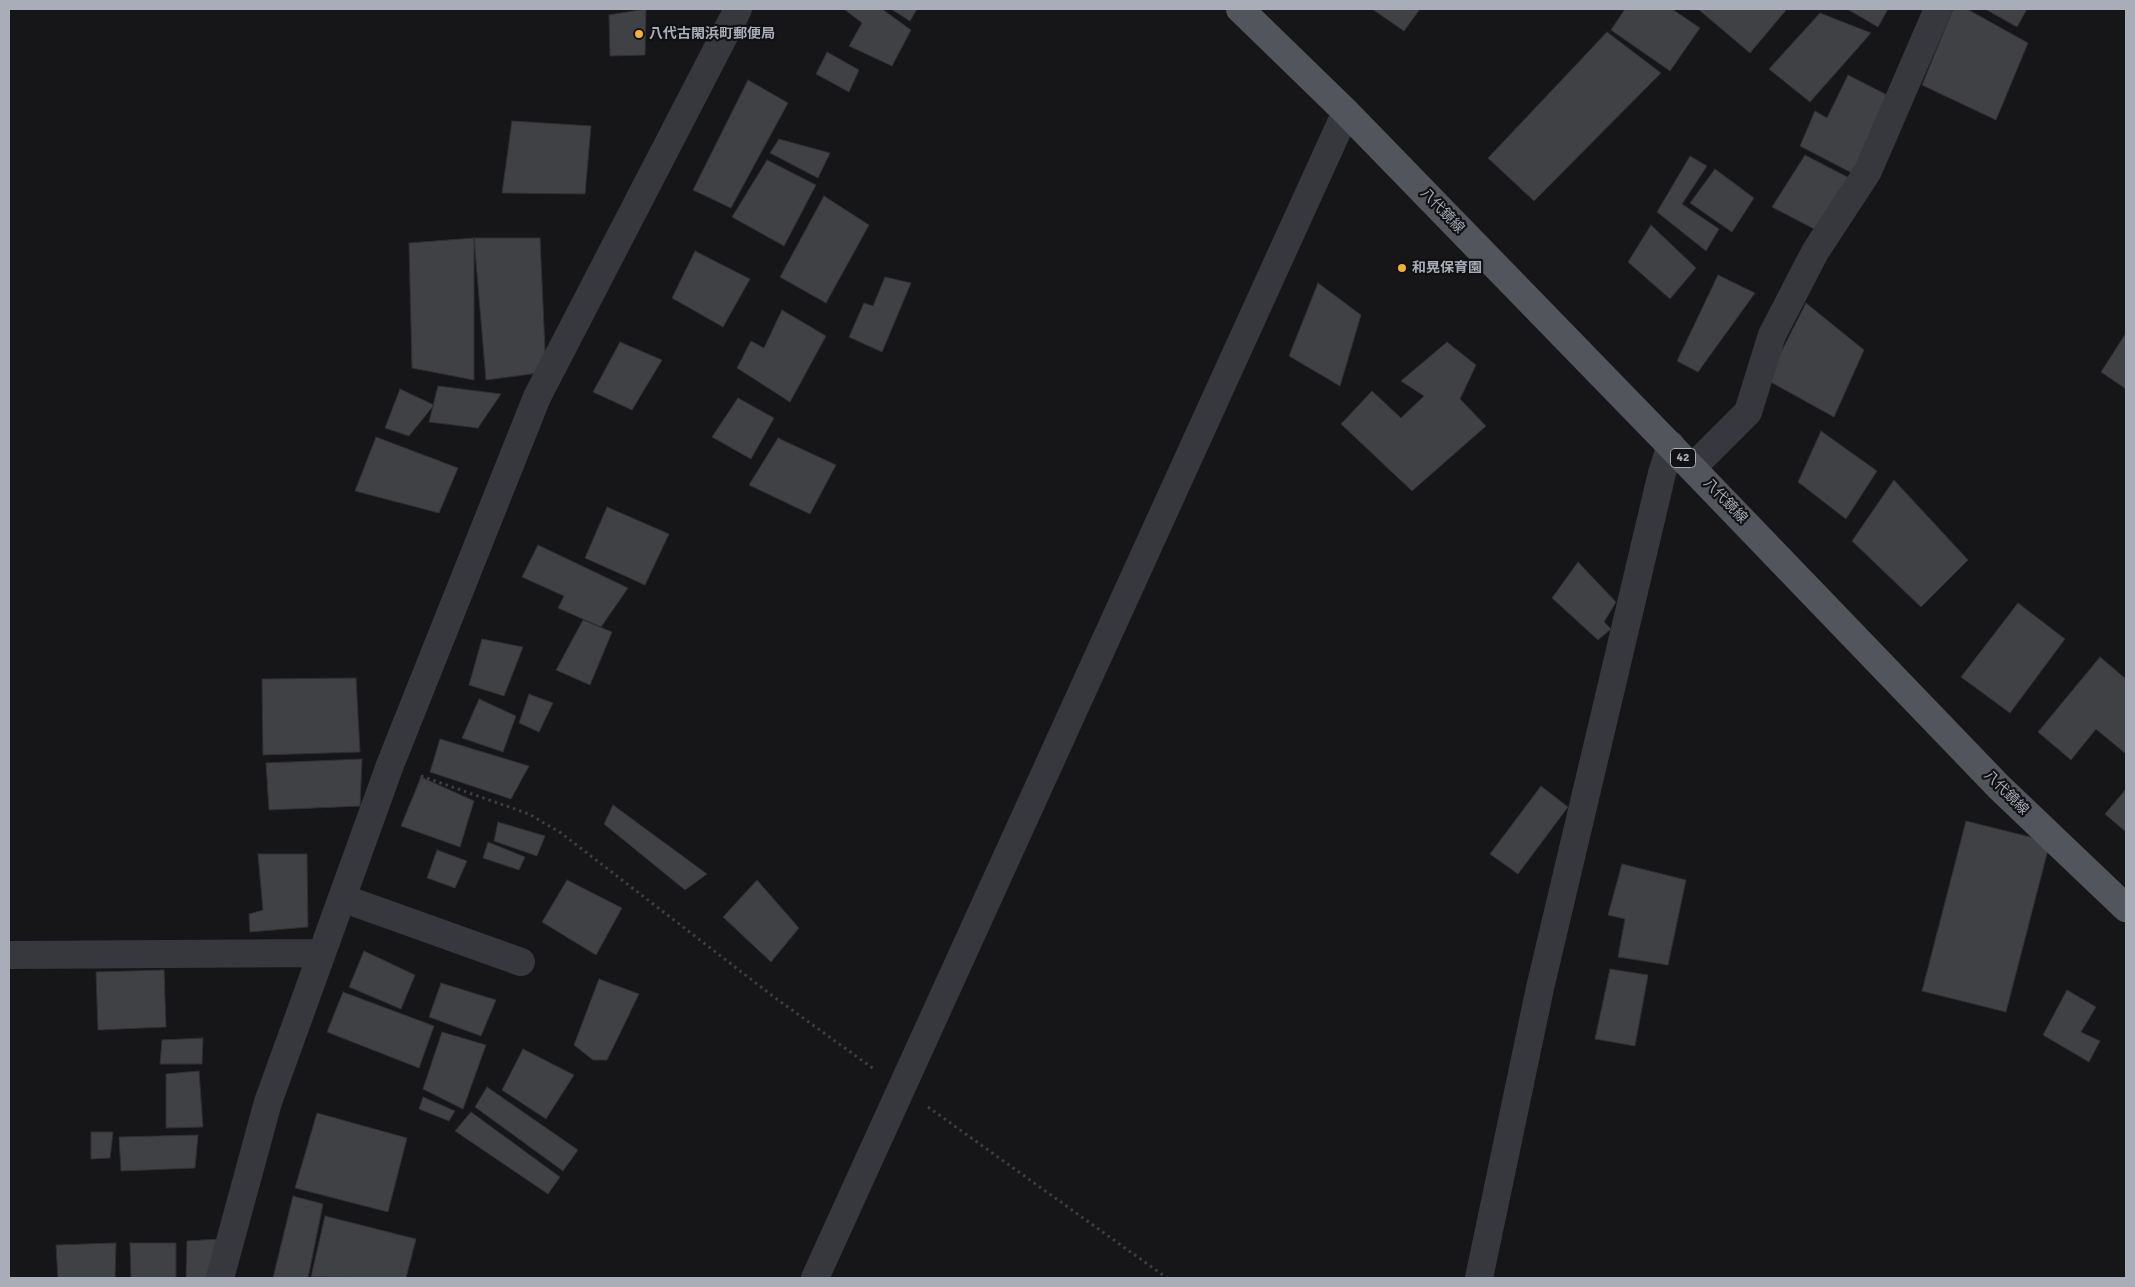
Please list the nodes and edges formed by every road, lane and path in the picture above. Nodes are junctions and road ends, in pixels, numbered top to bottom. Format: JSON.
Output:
{"nodes":[{"id":1,"x":738,"y":9,"type":"edge"},
{"id":2,"x":1240,"y":9,"type":"edge"},
{"id":3,"x":1938,"y":9,"type":"edge"},
{"id":4,"x":1346,"y":112,"type":"junction"},
{"id":5,"x":1671,"y":445,"type":"junction"},
{"id":6,"x":1692,"y":468,"type":"junction"},
{"id":7,"x":390,"y":764,"type":"junction"},
{"id":8,"x":342,"y":898,"type":"junction"},
{"id":9,"x":2126,"y":908,"type":"edge"},
{"id":10,"x":322,"y":953,"type":"junction"},
{"id":11,"x":9,"y":955,"type":"edge"},
{"id":12,"x":521,"y":962,"type":"dead end"},
{"id":13,"x":901,"y":1088,"type":"junction"},
{"id":14,"x":220,"y":1278,"type":"edge"},
{"id":15,"x":815,"y":1278,"type":"edge"},
{"id":16,"x":1168,"y":1278,"type":"edge"},
{"id":17,"x":1479,"y":1278,"type":"edge"}],
"edges":[{"from":1,"to":7,"type":"street"},
{"from":2,"to":4,"type":"main road","name":"八代鏡線","number":"42"},
{"from":3,"to":6,"type":"street"},
{"from":4,"to":5,"type":"main road","name":"八代鏡線","number":"42"},
{"from":4,"to":13,"type":"street"},
{"from":5,"to":6,"type":"main road","name":"八代鏡線","number":"42"},
{"from":5,"to":17,"type":"street"},
{"from":6,"to":9,"type":"main road","name":"八代鏡線","number":"42"},
{"from":7,"to":8,"type":"street"},
{"from":7,"to":13,"type":"path"},
{"from":8,"to":10,"type":"street"},
{"from":8,"to":12,"type":"street"},
{"from":10,"to":11,"type":"street"},
{"from":10,"to":14,"type":"street"},
{"from":13,"to":15,"type":"street"},
{"from":13,"to":16,"type":"path"}]}
